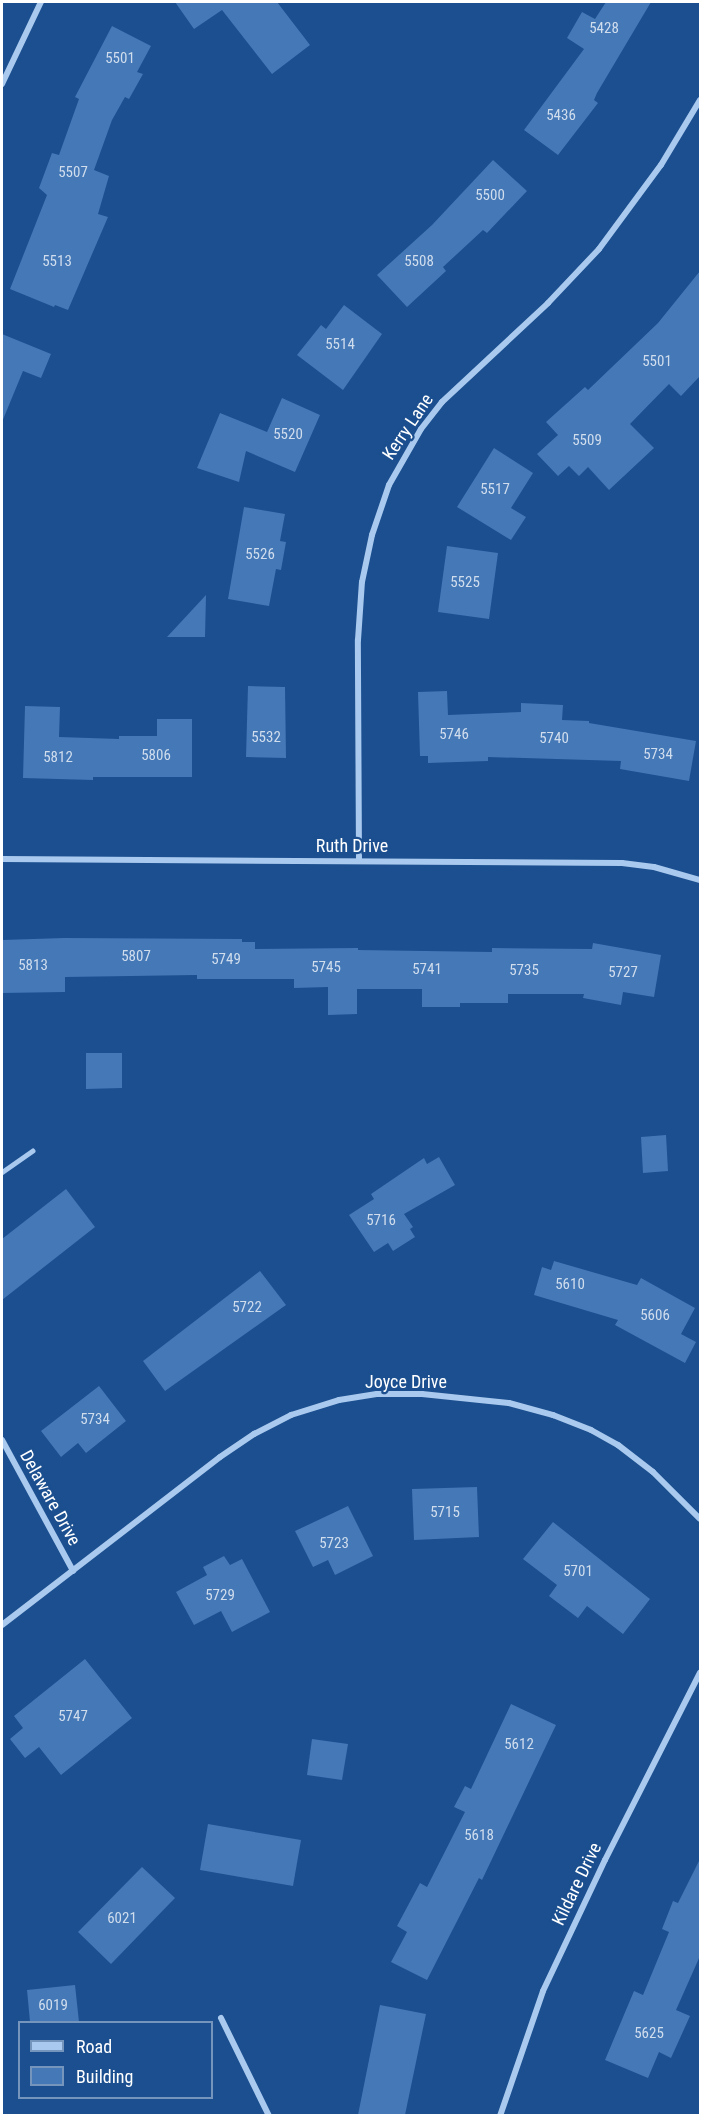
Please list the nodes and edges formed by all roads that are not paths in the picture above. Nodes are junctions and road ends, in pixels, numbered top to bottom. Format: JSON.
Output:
{"nodes":[{"id":1,"x":41,"y":2,"type":"edge"},
{"id":2,"x":2,"y":84,"type":"edge"},
{"id":3,"x":700,"y":100,"type":"edge"},
{"id":4,"x":2,"y":860,"type":"edge"},
{"id":5,"x":358,"y":861,"type":"junction"},
{"id":6,"x":700,"y":880,"type":"edge"},
{"id":7,"x":32,"y":1151,"type":"dead end"},
{"id":8,"x":2,"y":1172,"type":"edge"},
{"id":9,"x":2,"y":1440,"type":"edge"},
{"id":10,"x":700,"y":1519,"type":"edge"},
{"id":11,"x":73,"y":1571,"type":"junction"},
{"id":12,"x":2,"y":1625,"type":"edge"},
{"id":13,"x":700,"y":1673,"type":"edge"},
{"id":14,"x":221,"y":2018,"type":"dead end"},
{"id":15,"x":269,"y":2115,"type":"edge"},
{"id":16,"x":500,"y":2115,"type":"edge"}],
"edges":[{"from":1,"to":2,"type":"street"},
{"from":3,"to":5,"type":"street","name":"Kerry Lane"},
{"from":4,"to":5,"type":"street","name":"Ruth Drive"},
{"from":5,"to":6,"type":"street","name":"Ruth Drive"},
{"from":7,"to":8,"type":"lane"},
{"from":9,"to":11,"type":"street","name":"Delaware Drive"},
{"from":10,"to":11,"type":"street","name":"Joyce Drive"},
{"from":11,"to":12,"type":"street","name":"Joyce Drive"},
{"from":13,"to":16,"type":"street","name":"Kildare Drive"},
{"from":14,"to":15,"type":"street"}]}
